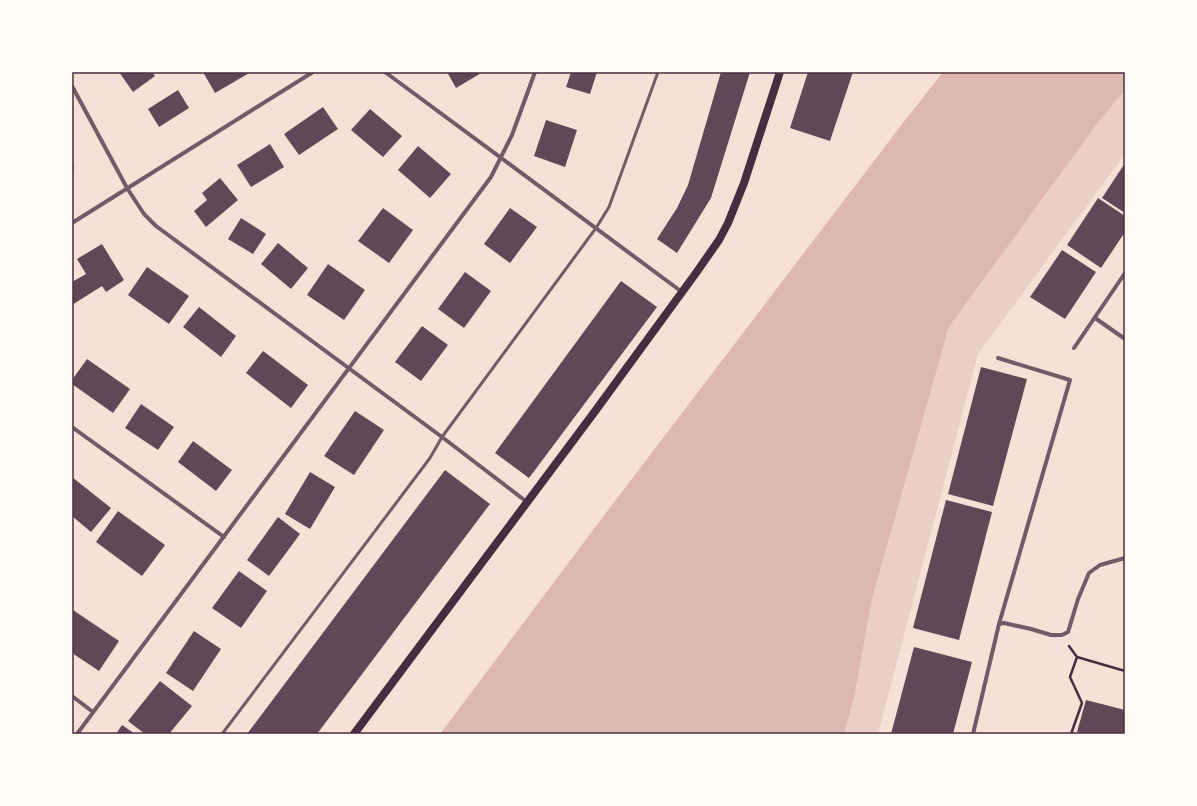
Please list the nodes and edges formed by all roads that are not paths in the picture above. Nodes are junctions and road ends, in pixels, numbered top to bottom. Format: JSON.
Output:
{"nodes":[{"id":1,"x":313,"y":72,"type":"edge"},
{"id":2,"x":385,"y":72,"type":"edge"},
{"id":3,"x":535,"y":72,"type":"edge"},
{"id":4,"x":658,"y":72,"type":"edge"},
{"id":5,"x":780,"y":72,"type":"edge"},
{"id":6,"x":72,"y":86,"type":"edge"},
{"id":7,"x":502,"y":158,"type":"junction"},
{"id":8,"x":127,"y":188,"type":"junction"},
{"id":9,"x":72,"y":223,"type":"edge"},
{"id":10,"x":596,"y":228,"type":"junction"},
{"id":11,"x":1125,"y":273,"type":"edge"},
{"id":12,"x":682,"y":292,"type":"junction"},
{"id":13,"x":1095,"y":318,"type":"junction"},
{"id":14,"x":1125,"y":339,"type":"edge"},
{"id":15,"x":1074,"y":348,"type":"dead end"},
{"id":16,"x":998,"y":358,"type":"dead end"},
{"id":17,"x":348,"y":368,"type":"junction"},
{"id":18,"x":72,"y":426,"type":"edge"},
{"id":19,"x":442,"y":437,"type":"junction"},
{"id":20,"x":527,"y":502,"type":"junction"},
{"id":21,"x":224,"y":537,"type":"junction"},
{"id":22,"x":1125,"y":558,"type":"edge"},
{"id":23,"x":999,"y":624,"type":"junction"},
{"id":24,"x":72,"y":696,"type":"edge"},
{"id":25,"x":93,"y":712,"type":"junction"},
{"id":26,"x":77,"y":734,"type":"edge"},
{"id":27,"x":222,"y":734,"type":"edge"},
{"id":28,"x":354,"y":734,"type":"edge"},
{"id":29,"x":973,"y":734,"type":"edge"}],
"edges":[{"from":1,"to":8,"type":"street"},
{"from":2,"to":7,"type":"street"},
{"from":3,"to":7,"type":"street"},
{"from":4,"to":10,"type":"lane"},
{"from":5,"to":12,"type":"main road"},
{"from":6,"to":8,"type":"street"},
{"from":7,"to":10,"type":"street"},
{"from":7,"to":17,"type":"street"},
{"from":8,"to":9,"type":"street"},
{"from":8,"to":17,"type":"street"},
{"from":10,"to":12,"type":"street"},
{"from":10,"to":19,"type":"lane"},
{"from":11,"to":13,"type":"street"},
{"from":12,"to":20,"type":"main road"},
{"from":13,"to":14,"type":"street"},
{"from":13,"to":15,"type":"street"},
{"from":16,"to":23,"type":"street"},
{"from":17,"to":19,"type":"street"},
{"from":17,"to":21,"type":"street"},
{"from":18,"to":21,"type":"street"},
{"from":19,"to":20,"type":"street"},
{"from":19,"to":27,"type":"lane"},
{"from":20,"to":28,"type":"main road"},
{"from":21,"to":25,"type":"street"},
{"from":22,"to":23,"type":"street"},
{"from":23,"to":29,"type":"street"},
{"from":24,"to":25,"type":"street"},
{"from":25,"to":26,"type":"street"}]}
